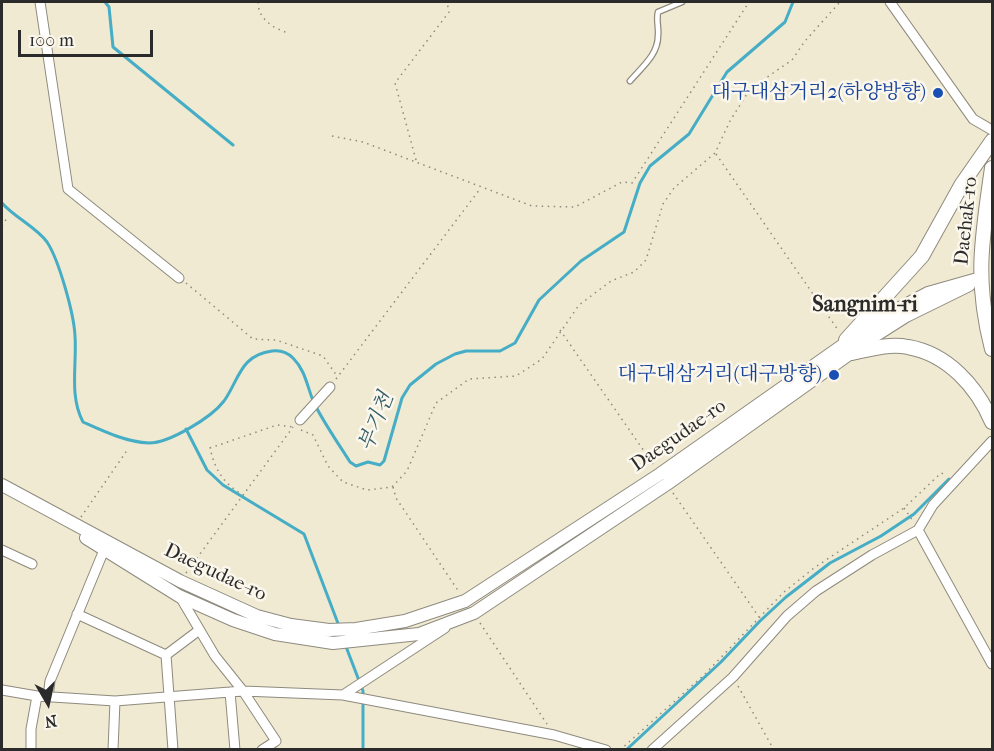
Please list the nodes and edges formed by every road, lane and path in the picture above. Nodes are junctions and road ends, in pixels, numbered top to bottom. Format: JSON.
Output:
{"nodes":[{"id":1,"x":40,"y":2,"type":"edge"},
{"id":2,"x":258,"y":2,"type":"edge"},
{"id":3,"x":447,"y":2,"type":"edge"},
{"id":4,"x":682,"y":2,"type":"edge"},
{"id":5,"x":749,"y":2,"type":"edge"},
{"id":6,"x":840,"y":2,"type":"edge"},
{"id":7,"x":890,"y":2,"type":"edge"},
{"id":8,"x":288,"y":33,"type":"dead end"},
{"id":9,"x":630,"y":81,"type":"dead end"},
{"id":10,"x":993,"y":130,"type":"edge"},
{"id":11,"x":332,"y":136,"type":"dead end"},
{"id":12,"x":993,"y":141,"type":"edge"},
{"id":13,"x":715,"y":153,"type":"junction"},
{"id":14,"x":416,"y":161,"type":"junction"},
{"id":15,"x":993,"y":168,"type":"edge"},
{"id":16,"x":480,"y":188,"type":"junction"},
{"id":17,"x":7,"y":218,"type":"dead end"},
{"id":18,"x":2,"y":226,"type":"edge"},
{"id":19,"x":981,"y":278,"type":"junction"},
{"id":20,"x":183,"y":280,"type":"joint"},
{"id":21,"x":849,"y":347,"type":"junction"},
{"id":22,"x":993,"y":350,"type":"edge"},
{"id":23,"x":338,"y":377,"type":"junction"},
{"id":24,"x":330,"y":387,"type":"joint"},
{"id":25,"x":993,"y":422,"type":"edge"},
{"id":26,"x":297,"y":423,"type":"junction"},
{"id":27,"x":993,"y":441,"type":"edge"},
{"id":28,"x":128,"y":449,"type":"dead end"},
{"id":29,"x":961,"y":477,"type":"junction"},
{"id":30,"x":2,"y":485,"type":"edge"},
{"id":31,"x":243,"y":496,"type":"junction"},
{"id":32,"x":904,"y":508,"type":"junction"},
{"id":33,"x":46,"y":510,"type":"junction"},
{"id":34,"x":81,"y":519,"type":"dead end"},
{"id":35,"x":912,"y":520,"type":"dead end"},
{"id":36,"x":918,"y":530,"type":"junction"},
{"id":37,"x":2,"y":550,"type":"edge"},
{"id":38,"x":104,"y":550,"type":"junction"},
{"id":39,"x":32,"y":564,"type":"dead end"},
{"id":40,"x":180,"y":581,"type":"junction"},
{"id":41,"x":179,"y":596,"type":"junction"},
{"id":42,"x":77,"y":614,"type":"junction"},
{"id":43,"x":452,"y":623,"type":"junction"},
{"id":44,"x":198,"y":631,"type":"junction"},
{"id":45,"x":166,"y":655,"type":"junction"},
{"id":46,"x":993,"y":664,"type":"edge"},
{"id":47,"x":733,"y":677,"type":"junction"},
{"id":48,"x":2,"y":690,"type":"edge"},
{"id":49,"x":243,"y":691,"type":"junction"},
{"id":50,"x":230,"y":692,"type":"junction"},
{"id":51,"x":343,"y":695,"type":"junction"},
{"id":52,"x":37,"y":696,"type":"junction"},
{"id":53,"x":48,"y":697,"type":"junction"},
{"id":54,"x":167,"y":699,"type":"junction"},
{"id":55,"x":115,"y":701,"type":"junction"},
{"id":56,"x":588,"y":748,"type":"edge"},
{"id":57,"x":31,"y":750,"type":"edge"},
{"id":58,"x":112,"y":750,"type":"edge"},
{"id":59,"x":173,"y":750,"type":"edge"},
{"id":60,"x":236,"y":750,"type":"edge"},
{"id":61,"x":262,"y":750,"type":"edge"},
{"id":62,"x":606,"y":750,"type":"edge"},
{"id":63,"x":620,"y":750,"type":"edge"},
{"id":64,"x":652,"y":750,"type":"edge"},
{"id":65,"x":774,"y":750,"type":"edge"}],
"edges":[{"from":1,"to":20,"type":"street"},
{"from":2,"to":8,"type":"path"},
{"from":3,"to":14,"type":"path"},
{"from":4,"to":9,"type":"lane"},
{"from":5,"to":16,"type":"path"},
{"from":6,"to":13,"type":"path"},
{"from":7,"to":10,"type":"street"},
{"from":11,"to":14,"type":"path"},
{"from":12,"to":21,"type":"main road"},
{"from":13,"to":21,"type":"path"},
{"from":13,"to":26,"type":"path"},
{"from":14,"to":16,"type":"path"},
{"from":15,"to":19,"type":"main road","name":"Daehak-ro"},
{"from":16,"to":23,"type":"path"},
{"from":17,"to":18,"type":"path"},
{"from":19,"to":21,"type":"street","name":"Daegudae-ro"},
{"from":19,"to":22,"type":"main road","name":"Daehak-ro"},
{"from":20,"to":23,"type":"path"},
{"from":21,"to":25,"type":"main road"},
{"from":21,"to":40,"type":"street","name":"Daegudae-ro"},
{"from":21,"to":43,"type":"street","name":"Daegudae-ro"},
{"from":23,"to":24,"type":"path"},
{"from":24,"to":26,"type":"street"},
{"from":26,"to":31,"type":"path"},
{"from":26,"to":31,"type":"path"},
{"from":27,"to":29,"type":"street"},
{"from":28,"to":34,"type":"path"},
{"from":29,"to":32,"type":"path"},
{"from":29,"to":36,"type":"street"},
{"from":30,"to":33,"type":"street","name":"Daegudae-ro"},
{"from":31,"to":40,"type":"path"},
{"from":32,"to":35,"type":"path"},
{"from":32,"to":63,"type":"path"},
{"from":33,"to":38,"type":"street","name":"Daegudae-ro"},
{"from":33,"to":40,"type":"street","name":"Daegudae-ro"},
{"from":36,"to":46,"type":"street"},
{"from":36,"to":47,"type":"street"},
{"from":37,"to":39,"type":"street"},
{"from":38,"to":41,"type":"street","name":"Daegudae-ro"},
{"from":38,"to":42,"type":"street"},
{"from":40,"to":41,"type":"street"},
{"from":41,"to":43,"type":"street","name":"Daegudae-ro"},
{"from":41,"to":44,"type":"street"},
{"from":42,"to":45,"type":"street"},
{"from":42,"to":53,"type":"street"},
{"from":43,"to":51,"type":"street"},
{"from":44,"to":45,"type":"street"},
{"from":44,"to":49,"type":"street"},
{"from":45,"to":54,"type":"street"},
{"from":47,"to":64,"type":"street"},
{"from":47,"to":65,"type":"path"},
{"from":48,"to":52,"type":"street"},
{"from":49,"to":50,"type":"street"},
{"from":49,"to":51,"type":"street"},
{"from":49,"to":61,"type":"street"},
{"from":50,"to":54,"type":"street"},
{"from":50,"to":60,"type":"street"},
{"from":51,"to":56,"type":"street"},
{"from":52,"to":53,"type":"street"},
{"from":52,"to":57,"type":"street"},
{"from":53,"to":55,"type":"street"},
{"from":54,"to":55,"type":"street"},
{"from":54,"to":59,"type":"street"},
{"from":55,"to":58,"type":"street"},
{"from":56,"to":62,"type":"street"}]}
